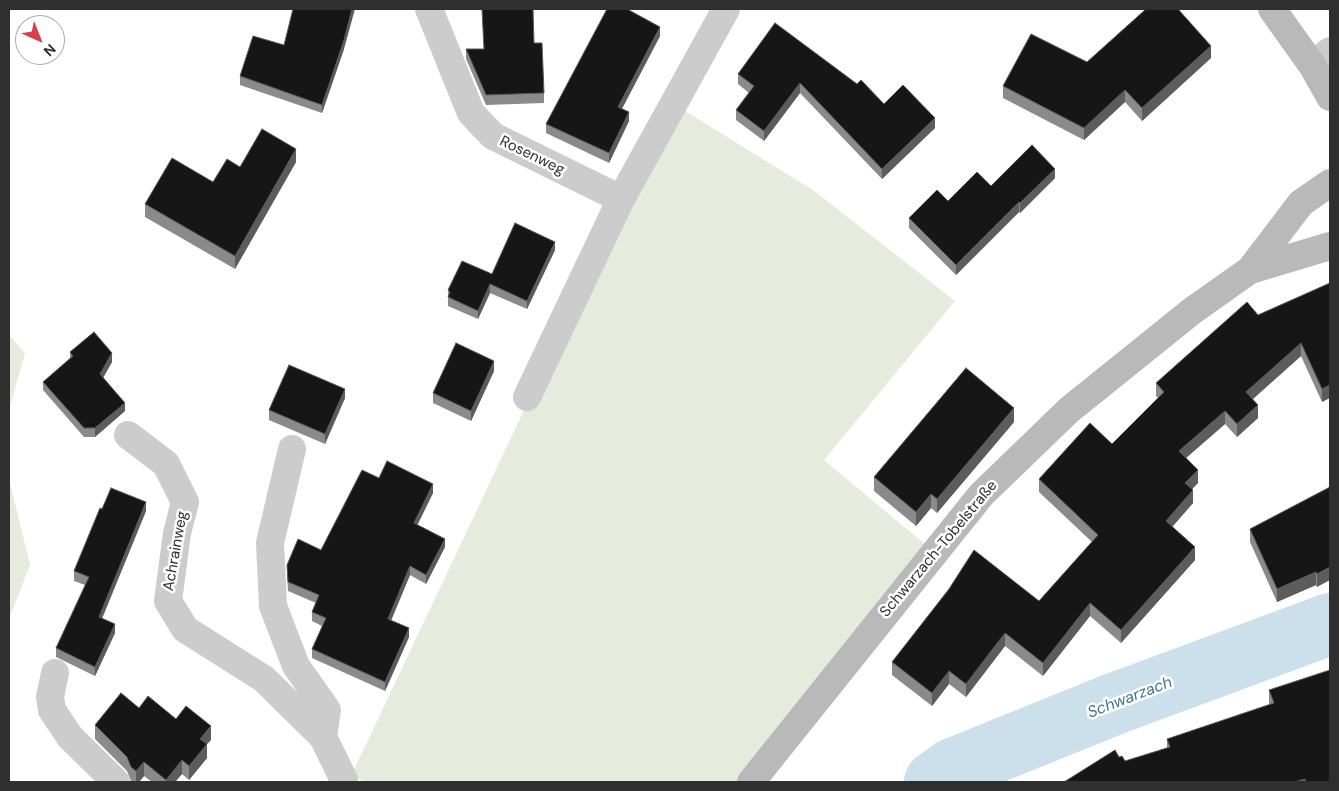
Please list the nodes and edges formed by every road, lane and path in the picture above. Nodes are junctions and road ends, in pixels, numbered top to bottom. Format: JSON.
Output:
{"nodes":[{"id":1,"x":428,"y":9,"type":"edge"},
{"id":2,"x":726,"y":9,"type":"edge"},
{"id":3,"x":1272,"y":9,"type":"edge"},
{"id":4,"x":1321,"y":58,"type":"edge"},
{"id":5,"x":1330,"y":97,"type":"edge"},
{"id":6,"x":1330,"y":183,"type":"edge"},
{"id":7,"x":621,"y":199,"type":"junction"},
{"id":8,"x":1330,"y":246,"type":"edge"},
{"id":9,"x":1250,"y":270,"type":"junction"},
{"id":10,"x":527,"y":397,"type":"dead end"},
{"id":11,"x":128,"y":435,"type":"dead end"},
{"id":12,"x":292,"y":450,"type":"dead end"},
{"id":13,"x":56,"y":674,"type":"dead end"},
{"id":14,"x":323,"y":737,"type":"junction"},
{"id":15,"x":116,"y":782,"type":"edge"},
{"id":16,"x":338,"y":782,"type":"edge"},
{"id":17,"x":751,"y":782,"type":"edge"}],
"edges":[{"from":1,"to":7,"type":"street","name":"Rosenweg"},
{"from":2,"to":7,"type":"street"},
{"from":3,"to":4,"type":"main road"},
{"from":4,"to":5,"type":"main road"},
{"from":6,"to":9,"type":"main road","name":"Schwarzach-Tobelstraße"},
{"from":7,"to":10,"type":"street"},
{"from":8,"to":9,"type":"main road","name":"Schwarzach-Tobelstraße"},
{"from":9,"to":17,"type":"main road","name":"Schwarzach-Tobelstraße"},
{"from":11,"to":14,"type":"street","name":"Achrainweg"},
{"from":12,"to":14,"type":"street"},
{"from":13,"to":15,"type":"street"},
{"from":14,"to":16,"type":"street","name":"Achrainweg"}]}
